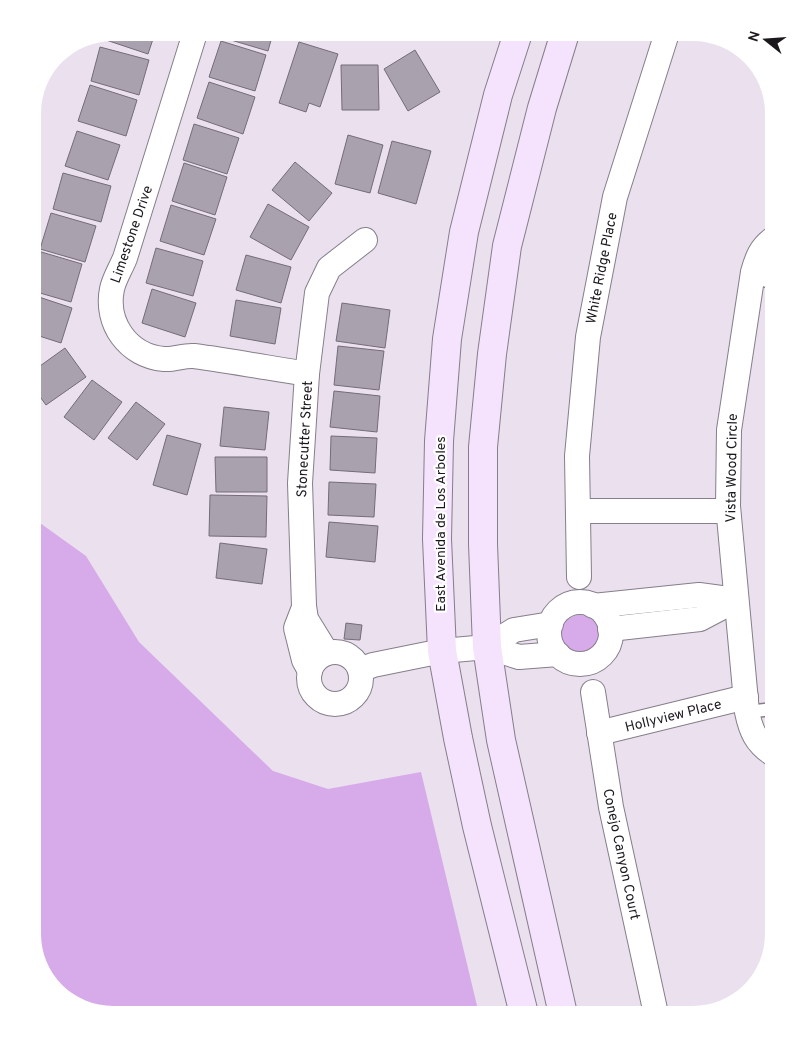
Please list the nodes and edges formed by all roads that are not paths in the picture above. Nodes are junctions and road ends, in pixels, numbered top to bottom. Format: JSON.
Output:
{"nodes":[{"id":1,"x":192,"y":41,"type":"edge"},
{"id":2,"x":515,"y":41,"type":"edge"},
{"id":3,"x":563,"y":41,"type":"edge"},
{"id":4,"x":664,"y":41,"type":"edge"},
{"id":5,"x":365,"y":240,"type":"dead end"},
{"id":6,"x":765,"y":247,"type":"edge"},
{"id":7,"x":763,"y":279,"type":"edge"},
{"id":8,"x":307,"y":374,"type":"junction"},
{"id":9,"x":728,"y":510,"type":"junction"},
{"id":10,"x":578,"y":511,"type":"junction"},
{"id":11,"x":579,"y":577,"type":"dead end"},
{"id":12,"x":736,"y":600,"type":"junction"},
{"id":13,"x":304,"y":606,"type":"junction"},
{"id":14,"x":594,"y":606,"type":"junction"},
{"id":15,"x":551,"y":624,"type":"junction"},
{"id":16,"x":610,"y":628,"type":"junction"},
{"id":17,"x":487,"y":647,"type":"junction"},
{"id":18,"x":442,"y":651,"type":"junction"},
{"id":19,"x":327,"y":653,"type":"junction"},
{"id":20,"x":558,"y":654,"type":"junction"},
{"id":21,"x":360,"y":670,"type":"junction"},
{"id":22,"x":310,"y":671,"type":"junction"},
{"id":23,"x":593,"y":692,"type":"dead end"},
{"id":24,"x":747,"y":704,"type":"junction"},
{"id":25,"x":765,"y":707,"type":"edge"},
{"id":26,"x":599,"y":733,"type":"junction"},
{"id":27,"x":765,"y":748,"type":"edge"},
{"id":28,"x":522,"y":1006,"type":"edge"},
{"id":29,"x":561,"y":1006,"type":"edge"},
{"id":30,"x":654,"y":1006,"type":"edge"}],
"edges":[{"from":1,"to":8,"type":"street","name":"Limestone Drive"},
{"from":2,"to":18,"type":"main road","name":"East Avenida de Los Arboles"},
{"from":3,"to":17,"type":"main road"},
{"from":4,"to":10,"type":"street","name":"White Ridge Place"},
{"from":5,"to":8,"type":"street","name":"Stonecutter Street"},
{"from":6,"to":7,"type":"street","name":"Vista Wood Circle"},
{"from":7,"to":9,"type":"street","name":"Vista Wood Circle"},
{"from":8,"to":13,"type":"street","name":"Stonecutter Street"},
{"from":9,"to":10,"type":"street"},
{"from":9,"to":12,"type":"street","name":"Vista Wood Circle"},
{"from":10,"to":11,"type":"street","name":"White Ridge Place"},
{"from":12,"to":14,"type":"street"},
{"from":12,"to":16,"type":"street"},
{"from":12,"to":24,"type":"street","name":"Vista Wood Circle"},
{"from":13,"to":19,"type":"street","name":"Stonecutter Street"},
{"from":13,"to":22,"type":"street"},
{"from":14,"to":15,"type":"street"},
{"from":14,"to":16,"type":"street"},
{"from":15,"to":17,"type":"street"},
{"from":15,"to":20,"type":"street"},
{"from":16,"to":20,"type":"street"},
{"from":17,"to":18,"type":"street"},
{"from":17,"to":20,"type":"street"},
{"from":17,"to":29,"type":"main road"},
{"from":18,"to":21,"type":"street"},
{"from":18,"to":28,"type":"main road","name":"East Avenida de Los Arboles"},
{"from":19,"to":21,"type":"street"},
{"from":19,"to":22,"type":"street"},
{"from":21,"to":22,"type":"street"},
{"from":23,"to":26,"type":"street","name":"Conejo Canyon Court"},
{"from":24,"to":25,"type":"lane"},
{"from":24,"to":26,"type":"street","name":"Hollyview Place"},
{"from":24,"to":27,"type":"street","name":"Vista Wood Circle"},
{"from":26,"to":30,"type":"street","name":"Conejo Canyon Court"}]}
